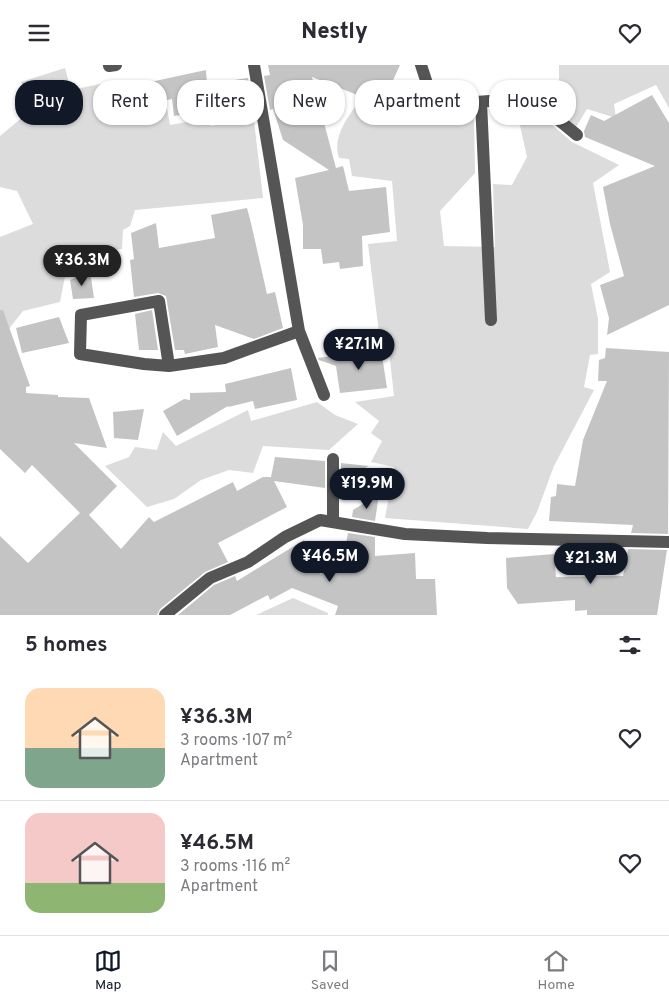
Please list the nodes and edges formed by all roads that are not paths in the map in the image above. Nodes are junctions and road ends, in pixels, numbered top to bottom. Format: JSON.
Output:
{"nodes":[{"id":1,"x":254,"y":65,"type":"edge"},
{"id":2,"x":421,"y":65,"type":"edge"},
{"id":3,"x":482,"y":102,"type":"junction"},
{"id":4,"x":577,"y":135,"type":"dead end"},
{"id":5,"x":491,"y":319,"type":"dead end"},
{"id":6,"x":299,"y":331,"type":"junction"},
{"id":7,"x":169,"y":366,"type":"junction"},
{"id":8,"x":324,"y":395,"type":"dead end"},
{"id":9,"x":333,"y":459,"type":"dead end"},
{"id":10,"x":333,"y":522,"type":"junction"},
{"id":11,"x":669,"y":542,"type":"edge"},
{"id":12,"x":165,"y":615,"type":"edge"}],
"edges":[{"from":1,"to":6,"type":"street"},
{"from":2,"to":3,"type":"street"},
{"from":3,"to":4,"type":"street"},
{"from":3,"to":5,"type":"street"},
{"from":6,"to":7,"type":"street"},
{"from":6,"to":8,"type":"street"},
{"from":7,"to":7,"type":"street"},
{"from":9,"to":10,"type":"street"},
{"from":10,"to":11,"type":"street"},
{"from":10,"to":12,"type":"street"}]}
